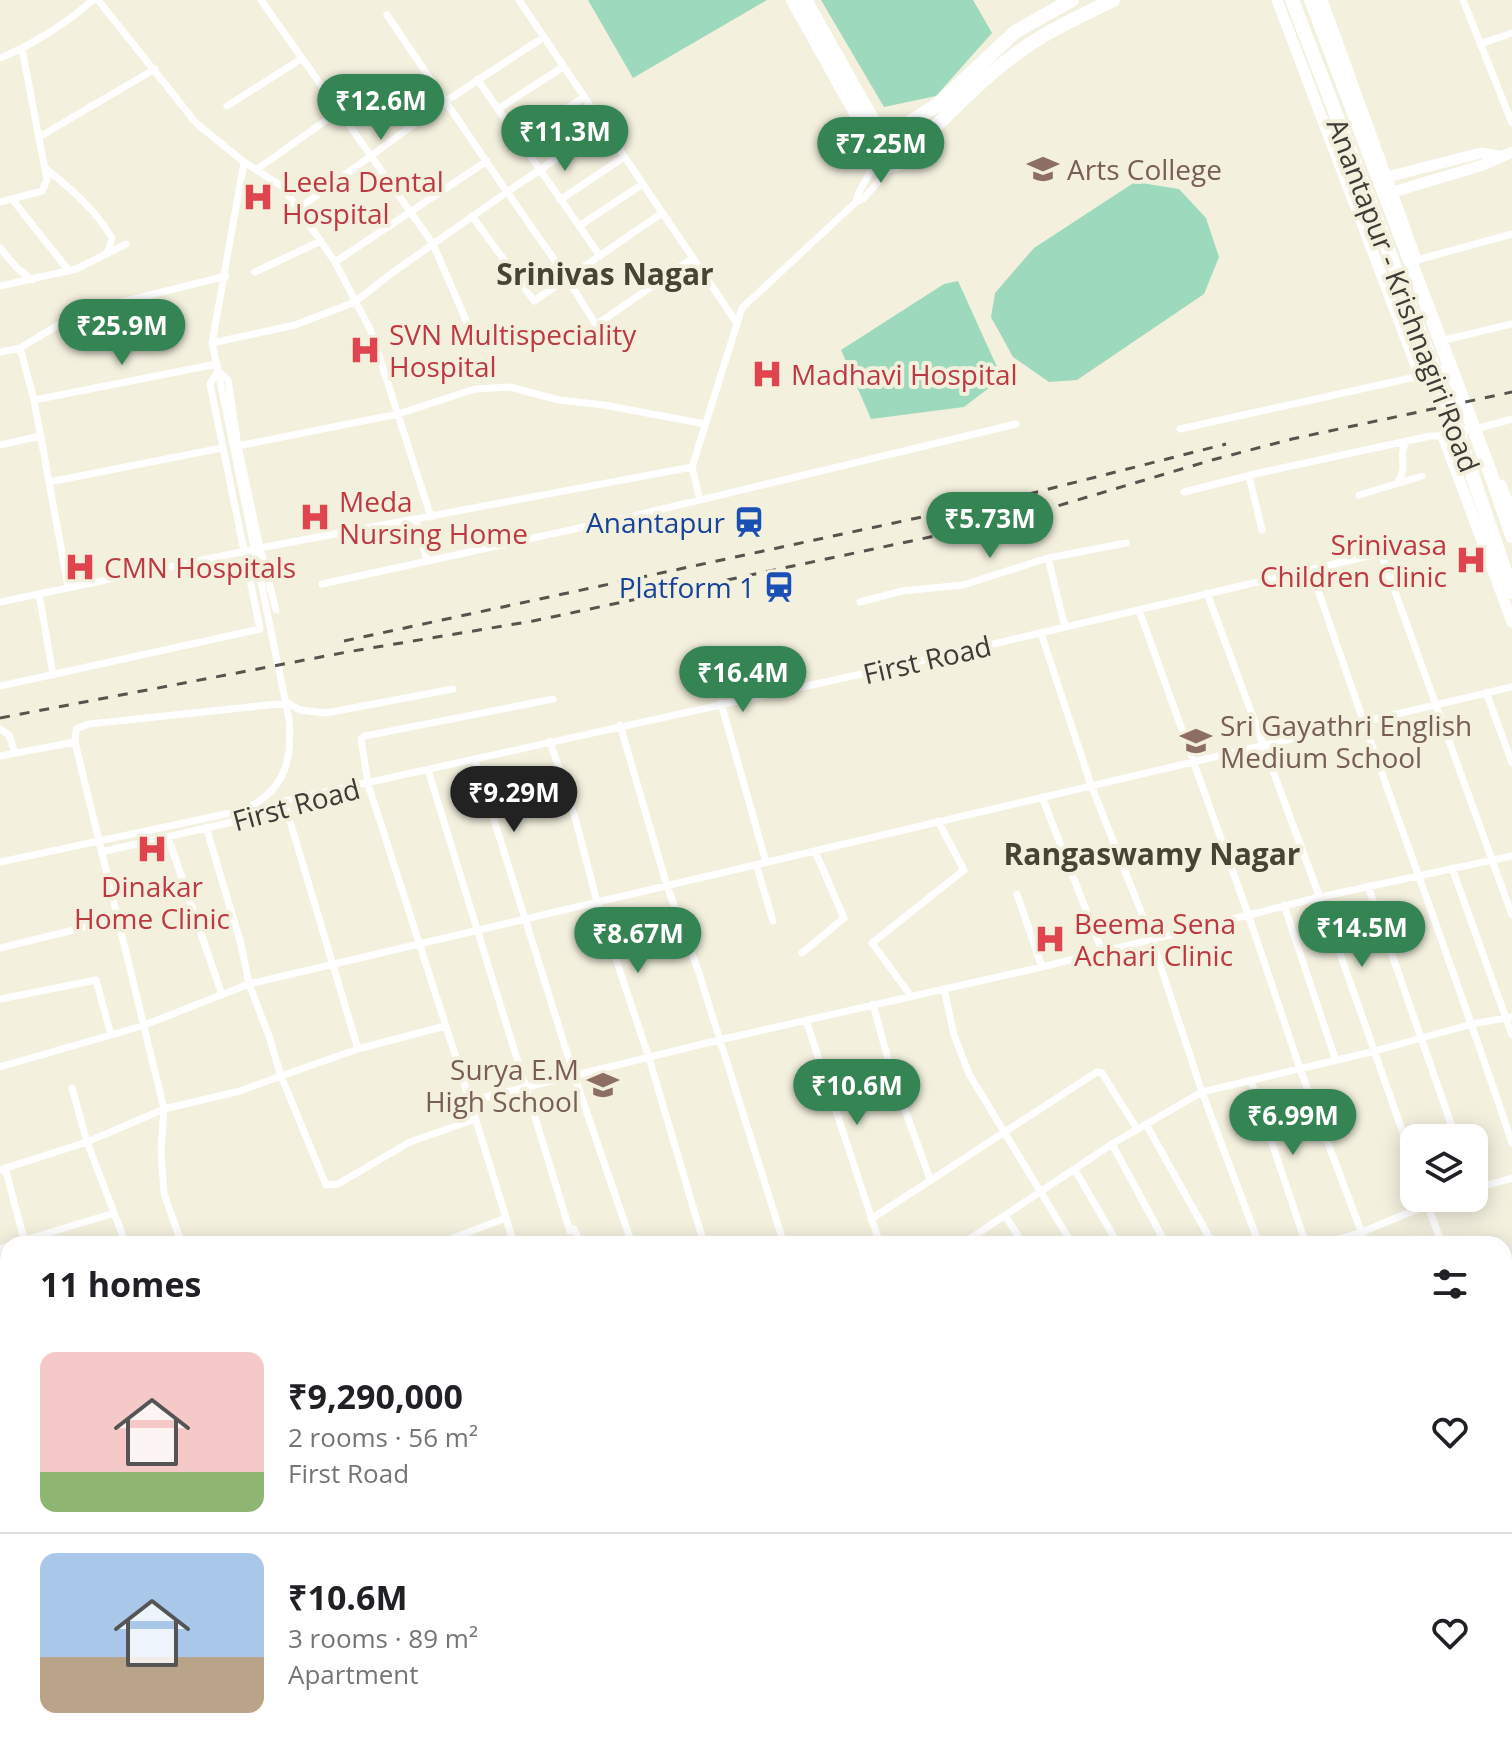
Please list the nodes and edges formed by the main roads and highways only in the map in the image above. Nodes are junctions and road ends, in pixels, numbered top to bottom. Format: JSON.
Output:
{"nodes":[{"id":1,"x":793,"y":0,"type":"edge"},
{"id":2,"x":805,"y":0,"type":"edge"},
{"id":3,"x":1072,"y":0,"type":"edge"},
{"id":4,"x":1113,"y":0,"type":"edge"},
{"id":5,"x":1292,"y":0,"type":"edge"},
{"id":6,"x":1311,"y":0,"type":"edge"},
{"id":7,"x":1051,"y":5,"type":"edge"},
{"id":8,"x":882,"y":143,"type":"junction"},
{"id":9,"x":908,"y":152,"type":"junction"},
{"id":10,"x":1512,"y":536,"type":"edge"},
{"id":11,"x":1512,"y":592,"type":"edge"}],
"edges":[{"from":1,"to":8,"type":"highway"},
{"from":2,"to":8,"type":"highway"},
{"from":3,"to":7,"type":"highway"},
{"from":4,"to":9,"type":"highway"},
{"from":5,"to":11,"type":"highway","name":"Anantapur - Krishnagiri Road"},
{"from":6,"to":10,"type":"highway"},
{"from":7,"to":8,"type":"highway"},
{"from":8,"to":9,"type":"highway"},
{"from":8,"to":9,"type":"highway"}]}
